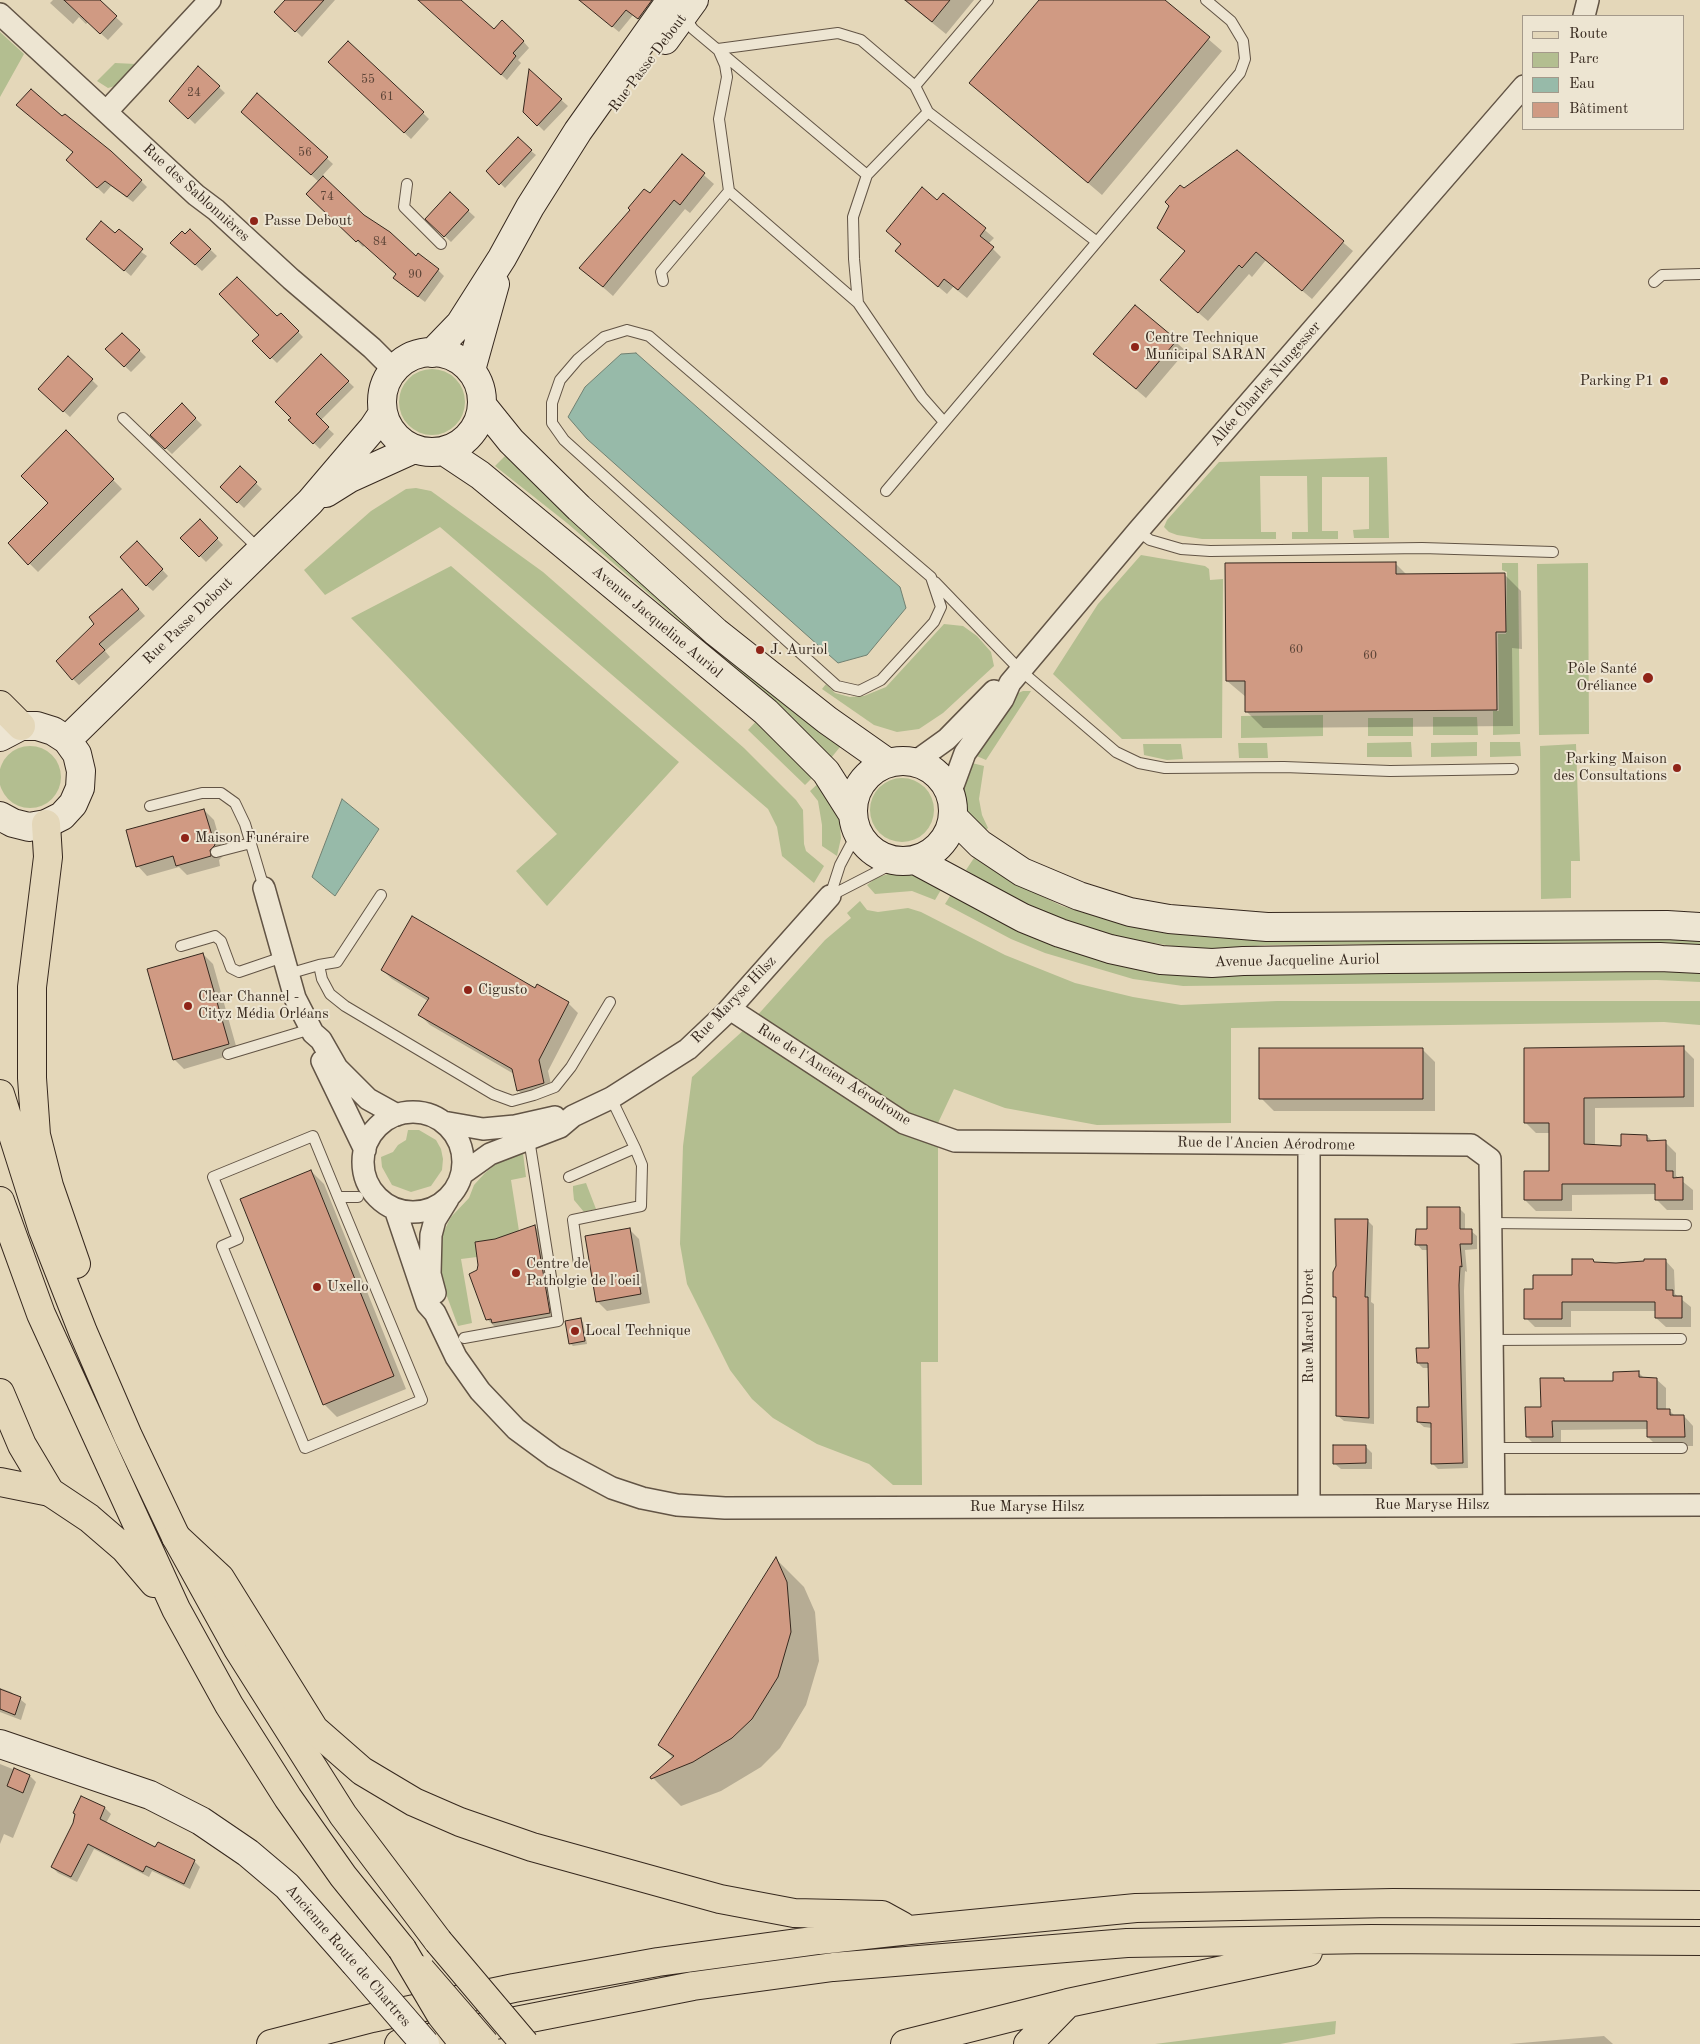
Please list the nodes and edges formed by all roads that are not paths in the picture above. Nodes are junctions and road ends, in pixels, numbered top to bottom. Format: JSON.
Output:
{"nodes":[{"id":1,"x":210,"y":0,"type":"edge"},
{"id":2,"x":988,"y":0,"type":"edge"},
{"id":3,"x":1206,"y":0,"type":"edge"},
{"id":4,"x":0,"y":14,"type":"edge"},
{"id":5,"x":678,"y":15,"type":"edge"},
{"id":6,"x":718,"y":49,"type":"junction"},
{"id":7,"x":915,"y":86,"type":"junction"},
{"id":8,"x":1522,"y":88,"type":"edge"},
{"id":9,"x":107,"y":111,"type":"junction"},
{"id":10,"x":928,"y":112,"type":"junction"},
{"id":11,"x":867,"y":175,"type":"junction"},
{"id":12,"x":407,"y":184,"type":"dead end"},
{"id":13,"x":729,"y":191,"type":"junction"},
{"id":14,"x":1097,"y":242,"type":"junction"},
{"id":15,"x":441,"y":244,"type":"dead end"},
{"id":16,"x":502,"y":258,"type":"junction"},
{"id":17,"x":1700,"y":274,"type":"edge"},
{"id":18,"x":663,"y":281,"type":"dead end"},
{"id":19,"x":1654,"y":282,"type":"dead end"},
{"id":20,"x":858,"y":303,"type":"junction"},
{"id":21,"x":432,"y":353,"type":"junction"},
{"id":22,"x":393,"y":369,"type":"junction"},
{"id":23,"x":471,"y":370,"type":"junction"},
{"id":24,"x":482,"y":405,"type":"junction"},
{"id":25,"x":383,"y":413,"type":"junction"},
{"id":26,"x":123,"y":418,"type":"dead end"},
{"id":27,"x":944,"y":422,"type":"junction"},
{"id":28,"x":414,"y":449,"type":"junction"},
{"id":29,"x":444,"y":450,"type":"junction"},
{"id":30,"x":886,"y":491,"type":"dead end"},
{"id":31,"x":310,"y":502,"type":"junction"},
{"id":32,"x":1138,"y":531,"type":"junction"},
{"id":33,"x":261,"y":551,"type":"junction"},
{"id":34,"x":1553,"y":552,"type":"dead end"},
{"id":35,"x":931,"y":577,"type":"junction"},
{"id":36,"x":1015,"y":676,"type":"junction"},
{"id":37,"x":0,"y":705,"type":"edge"},
{"id":38,"x":10,"y":732,"type":"edge"},
{"id":39,"x":67,"y":740,"type":"junction"},
{"id":40,"x":915,"y":762,"type":"junction"},
{"id":41,"x":888,"y":763,"type":"junction"},
{"id":42,"x":1513,"y":768,"type":"dead end"},
{"id":43,"x":150,"y":806,"type":"dead end"},
{"id":44,"x":952,"y":806,"type":"junction"},
{"id":45,"x":0,"y":816,"type":"edge"},
{"id":46,"x":854,"y":823,"type":"junction"},
{"id":47,"x":46,"y":824,"type":"junction"},
{"id":48,"x":251,"y":843,"type":"junction"},
{"id":49,"x":216,"y":852,"type":"dead end"},
{"id":50,"x":906,"y":861,"type":"junction"},
{"id":51,"x":264,"y":888,"type":"joint"},
{"id":52,"x":381,"y":896,"type":"dead end"},
{"id":53,"x":830,"y":896,"type":"junction"},
{"id":54,"x":1700,"y":927,"type":"edge"},
{"id":55,"x":181,"y":946,"type":"dead end"},
{"id":56,"x":1700,"y":959,"type":"edge"},
{"id":57,"x":320,"y":965,"type":"junction"},
{"id":58,"x":286,"y":966,"type":"junction"},
{"id":59,"x":610,"y":1002,"type":"dead end"},
{"id":60,"x":730,"y":1009,"type":"junction"},
{"id":61,"x":312,"y":1031,"type":"junction"},
{"id":62,"x":228,"y":1054,"type":"dead end"},
{"id":63,"x":0,"y":1094,"type":"edge"},
{"id":64,"x":611,"y":1098,"type":"junction"},
{"id":65,"x":397,"y":1115,"type":"junction"},
{"id":66,"x":573,"y":1116,"type":"junction"},
{"id":67,"x":443,"y":1122,"type":"junction"},
{"id":68,"x":528,"y":1139,"type":"junction"},
{"id":69,"x":1309,"y":1145,"type":"junction"},
{"id":70,"x":635,"y":1148,"type":"junction"},
{"id":71,"x":365,"y":1150,"type":"junction"},
{"id":72,"x":462,"y":1174,"type":"junction"},
{"id":73,"x":569,"y":1177,"type":"dead end"},
{"id":74,"x":338,"y":1197,"type":"junction"},
{"id":75,"x":358,"y":1198,"type":"dead end"},
{"id":76,"x":448,"y":1198,"type":"junction"},
{"id":77,"x":0,"y":1201,"type":"edge"},
{"id":78,"x":396,"y":1209,"type":"junction"},
{"id":79,"x":1491,"y":1223,"type":"junction"},
{"id":80,"x":1686,"y":1225,"type":"dead end"},
{"id":81,"x":579,"y":1264,"type":"dead end"},
{"id":82,"x":435,"y":1313,"type":"junction"},
{"id":83,"x":83,"y":1332,"type":"junction"},
{"id":84,"x":464,"y":1338,"type":"dead end"},
{"id":85,"x":1681,"y":1339,"type":"dead end"},
{"id":86,"x":1492,"y":1340,"type":"junction"},
{"id":87,"x":0,"y":1393,"type":"edge"},
{"id":88,"x":1493,"y":1448,"type":"junction"},
{"id":89,"x":1682,"y":1448,"type":"dead end"},
{"id":90,"x":0,"y":1482,"type":"edge"},
{"id":91,"x":50,"y":1492,"type":"junction"},
{"id":92,"x":1494,"y":1505,"type":"junction"},
{"id":93,"x":1700,"y":1505,"type":"edge"},
{"id":94,"x":1308,"y":1506,"type":"junction"},
{"id":95,"x":176,"y":1537,"type":"junction"},
{"id":96,"x":176,"y":1609,"type":"junction"},
{"id":97,"x":0,"y":1744,"type":"edge"},
{"id":98,"x":1700,"y":1905,"type":"edge"},
{"id":99,"x":910,"y":1930,"type":"junction"},
{"id":100,"x":1370,"y":1939,"type":"junction"},
{"id":101,"x":1700,"y":1941,"type":"edge"},
{"id":102,"x":402,"y":1949,"type":"junction"},
{"id":103,"x":1068,"y":2002,"type":"junction"},
{"id":104,"x":271,"y":2044,"type":"edge"},
{"id":105,"x":399,"y":2044,"type":"edge"},
{"id":106,"x":425,"y":2044,"type":"edge"},
{"id":107,"x":464,"y":2044,"type":"edge"},
{"id":108,"x":485,"y":2044,"type":"edge"},
{"id":109,"x":525,"y":2044,"type":"edge"},
{"id":110,"x":905,"y":2044,"type":"edge"},
{"id":111,"x":1028,"y":2044,"type":"edge"}],
"edges":[{"from":1,"to":9,"type":"street"},
{"from":2,"to":7,"type":"lane"},
{"from":3,"to":14,"type":"lane"},
{"from":4,"to":9,"type":"street","name":"Rue des Sablonnières"},
{"from":5,"to":6,"type":"lane"},
{"from":5,"to":16,"type":"main road","name":"Rue Passe Debout"},
{"from":6,"to":7,"type":"lane"},
{"from":6,"to":11,"type":"lane"},
{"from":6,"to":13,"type":"lane"},
{"from":7,"to":10,"type":"lane"},
{"from":8,"to":32,"type":"street","name":"Allée Charles Nungesser"},
{"from":9,"to":22,"type":"street","name":"Rue des Sablonnières"},
{"from":10,"to":11,"type":"lane"},
{"from":10,"to":14,"type":"lane"},
{"from":11,"to":20,"type":"lane"},
{"from":12,"to":15,"type":"lane"},
{"from":13,"to":18,"type":"lane"},
{"from":13,"to":20,"type":"lane"},
{"from":14,"to":27,"type":"lane"},
{"from":16,"to":21,"type":"main road","name":"Rue Passe Debout"},
{"from":16,"to":23,"type":"main road","name":"Rue Passe Debout"},
{"from":17,"to":19,"type":"lane"},
{"from":20,"to":27,"type":"lane"},
{"from":21,"to":22,"type":"main road"},
{"from":21,"to":23,"type":"main road"},
{"from":22,"to":25,"type":"main road"},
{"from":23,"to":24,"type":"main road"},
{"from":24,"to":29,"type":"main road"},
{"from":24,"to":41,"type":"main road","name":"Avenue Jacqueline Auriol"},
{"from":25,"to":28,"type":"main road"},
{"from":25,"to":31,"type":"main road","name":"Rue Passe Debout"},
{"from":26,"to":33,"type":"lane"},
{"from":27,"to":30,"type":"lane"},
{"from":28,"to":29,"type":"main road"},
{"from":28,"to":31,"type":"main road","name":"Rue Passe Debout"},
{"from":29,"to":46,"type":"main road","name":"Avenue Jacqueline Auriol"},
{"from":31,"to":33,"type":"main road","name":"Rue Passe Debout"},
{"from":32,"to":34,"type":"lane"},
{"from":32,"to":36,"type":"street","name":"Allée Charles Nungesser"},
{"from":33,"to":39,"type":"main road","name":"Rue Passe Debout"},
{"from":35,"to":35,"type":"lane"},
{"from":35,"to":36,"type":"lane"},
{"from":36,"to":40,"type":"street","name":"Allée Charles Nungesser"},
{"from":36,"to":42,"type":"lane"},
{"from":36,"to":44,"type":"street","name":"Allée Charles Nungesser"},
{"from":37,"to":38,"type":"main road"},
{"from":38,"to":39,"type":"main road"},
{"from":39,"to":47,"type":"main road"},
{"from":40,"to":41,"type":"main road"},
{"from":40,"to":44,"type":"main road"},
{"from":41,"to":46,"type":"main road"},
{"from":43,"to":48,"type":"lane"},
{"from":44,"to":50,"type":"main road"},
{"from":44,"to":54,"type":"main road"},
{"from":45,"to":47,"type":"main road"},
{"from":46,"to":50,"type":"main road"},
{"from":46,"to":53,"type":"lane"},
{"from":47,"to":83,"type":"main road"},
{"from":48,"to":49,"type":"lane"},
{"from":48,"to":51,"type":"lane"},
{"from":50,"to":53,"type":"lane"},
{"from":50,"to":56,"type":"main road","name":"Avenue Jacqueline Auriol"},
{"from":51,"to":58,"type":"street"},
{"from":52,"to":57,"type":"lane"},
{"from":53,"to":60,"type":"street","name":"Rue Maryse Hilsz"},
{"from":55,"to":58,"type":"lane"},
{"from":57,"to":58,"type":"lane"},
{"from":57,"to":59,"type":"lane"},
{"from":58,"to":61,"type":"street"},
{"from":60,"to":64,"type":"street","name":"Rue Maryse Hilsz"},
{"from":60,"to":69,"type":"street","name":"Rue de l'Ancien Aérodrome"},
{"from":61,"to":62,"type":"lane"},
{"from":61,"to":65,"type":"street"},
{"from":61,"to":71,"type":"street"},
{"from":63,"to":83,"type":"main road"},
{"from":64,"to":66,"type":"street","name":"Rue Maryse Hilsz"},
{"from":64,"to":70,"type":"lane"},
{"from":65,"to":67,"type":"street"},
{"from":65,"to":71,"type":"street"},
{"from":66,"to":67,"type":"street","name":"Rue Maryse Hilsz"},
{"from":66,"to":68,"type":"street","name":"Rue Maryse Hilsz"},
{"from":67,"to":72,"type":"street"},
{"from":68,"to":72,"type":"street","name":"Rue Maryse Hilsz"},
{"from":68,"to":84,"type":"lane"},
{"from":69,"to":79,"type":"street","name":"Rue de l'Ancien Aérodrome"},
{"from":69,"to":94,"type":"street","name":"Rue Marcel Doret"},
{"from":70,"to":73,"type":"lane"},
{"from":70,"to":81,"type":"lane"},
{"from":71,"to":78,"type":"street"},
{"from":72,"to":76,"type":"street"},
{"from":74,"to":74,"type":"lane"},
{"from":74,"to":75,"type":"lane"},
{"from":76,"to":78,"type":"street"},
{"from":76,"to":82,"type":"street","name":"Rue Maryse Hilsz"},
{"from":77,"to":96,"type":"main road"},
{"from":78,"to":82,"type":"street","name":"Rue Maryse Hilsz"},
{"from":79,"to":80,"type":"lane"},
{"from":79,"to":86,"type":"street","name":"Rue de l'Ancien Aérodrome"},
{"from":82,"to":94,"type":"street","name":"Rue Maryse Hilsz"},
{"from":83,"to":95,"type":"main road"},
{"from":85,"to":86,"type":"lane"},
{"from":86,"to":88,"type":"street","name":"Rue de l'Ancien Aérodrome"},
{"from":87,"to":91,"type":"main road"},
{"from":88,"to":89,"type":"lane"},
{"from":88,"to":92,"type":"street","name":"Rue de l'Ancien Aérodrome"},
{"from":90,"to":91,"type":"main road"},
{"from":91,"to":96,"type":"main road"},
{"from":92,"to":93,"type":"street","name":"Rue Maryse Hilsz"},
{"from":92,"to":94,"type":"street","name":"Rue Maryse Hilsz"},
{"from":95,"to":99,"type":"main road"},
{"from":95,"to":109,"type":"main road","bridge":true},
{"from":96,"to":102,"type":"main road"},
{"from":97,"to":106,"type":"main road","name":"Ancienne Route de Chartres","bridge":true},
{"from":98,"to":99,"type":"main road"},
{"from":99,"to":104,"type":"main road"},
{"from":100,"to":101,"type":"main road"},
{"from":100,"to":103,"type":"main road"},
{"from":100,"to":105,"type":"main road"},
{"from":102,"to":107,"type":"main road","bridge":true},
{"from":102,"to":108,"type":"main road","bridge":true},
{"from":103,"to":110,"type":"main road"},
{"from":103,"to":111,"type":"main road"}]}
